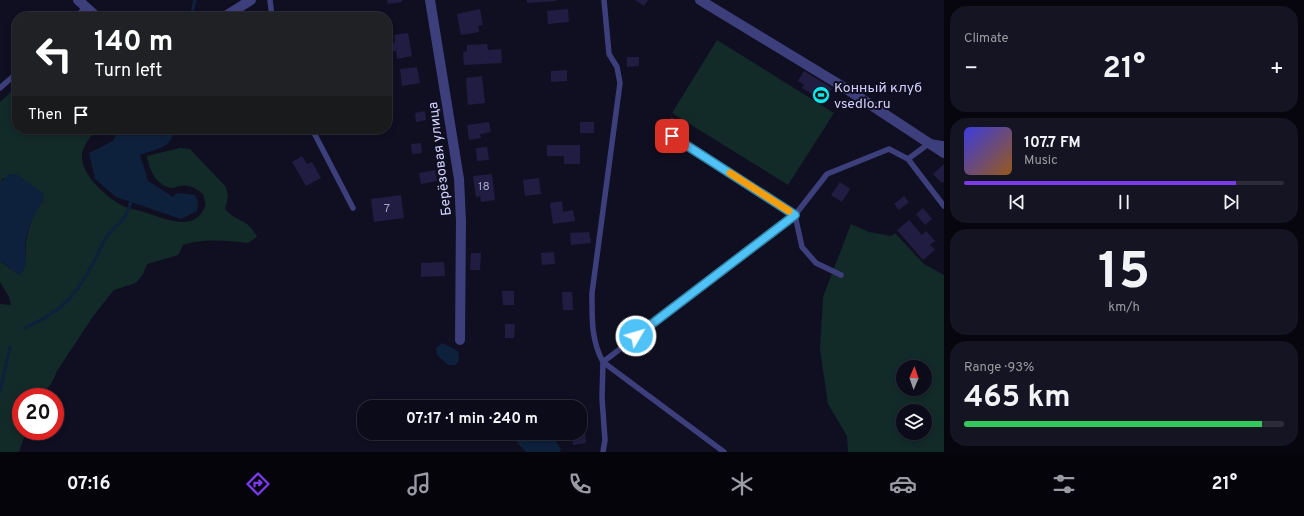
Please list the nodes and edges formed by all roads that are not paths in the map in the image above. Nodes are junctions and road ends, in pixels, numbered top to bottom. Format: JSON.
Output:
{"nodes":[{"id":1,"x":78,"y":0,"type":"edge"},
{"id":2,"x":251,"y":0,"type":"edge"},
{"id":3,"x":270,"y":0,"type":"edge"},
{"id":4,"x":430,"y":0,"type":"edge"},
{"id":5,"x":604,"y":0,"type":"edge"},
{"id":6,"x":700,"y":0,"type":"edge"},
{"id":7,"x":86,"y":7,"type":"junction"},
{"id":8,"x":81,"y":12,"type":"edge"},
{"id":9,"x":92,"y":12,"type":"edge"},
{"id":10,"x":232,"y":12,"type":"edge"},
{"id":11,"x":271,"y":12,"type":"edge"},
{"id":12,"x":12,"y":77,"type":"edge"},
{"id":13,"x":0,"y":88,"type":"edge"},
{"id":14,"x":672,"y":121,"type":"dead end"},
{"id":15,"x":315,"y":134,"type":"edge"},
{"id":16,"x":931,"y":142,"type":"junction"},
{"id":17,"x":944,"y":144,"type":"edge"},
{"id":18,"x":944,"y":153,"type":"edge"},
{"id":19,"x":908,"y":159,"type":"junction"},
{"id":20,"x":944,"y":206,"type":"edge"},
{"id":21,"x":353,"y":208,"type":"dead end"},
{"id":22,"x":795,"y":215,"type":"junction"},
{"id":23,"x":841,"y":276,"type":"dead end"},
{"id":24,"x":460,"y":340,"type":"dead end"},
{"id":25,"x":603,"y":362,"type":"junction"},
{"id":26,"x":603,"y":452,"type":"edge"},
{"id":27,"x":724,"y":452,"type":"edge"}],
"edges":[{"from":1,"to":7,"type":"street"},
{"from":2,"to":10,"type":"street"},
{"from":3,"to":11,"type":"lane"},
{"from":4,"to":24,"type":"street","name":"Берёзовая улица"},
{"from":5,"to":25,"type":"lane"},
{"from":6,"to":16,"type":"street"},
{"from":7,"to":8,"type":"lane"},
{"from":7,"to":9,"type":"street"},
{"from":12,"to":13,"type":"lane"},
{"from":14,"to":22,"type":"lane"},
{"from":15,"to":21,"type":"lane"},
{"from":16,"to":17,"type":"lane"},
{"from":16,"to":18,"type":"street"},
{"from":16,"to":19,"type":"lane"},
{"from":19,"to":20,"type":"lane"},
{"from":19,"to":22,"type":"lane"},
{"from":22,"to":23,"type":"lane"},
{"from":22,"to":25,"type":"lane"},
{"from":25,"to":26,"type":"lane"},
{"from":25,"to":27,"type":"lane"}]}
